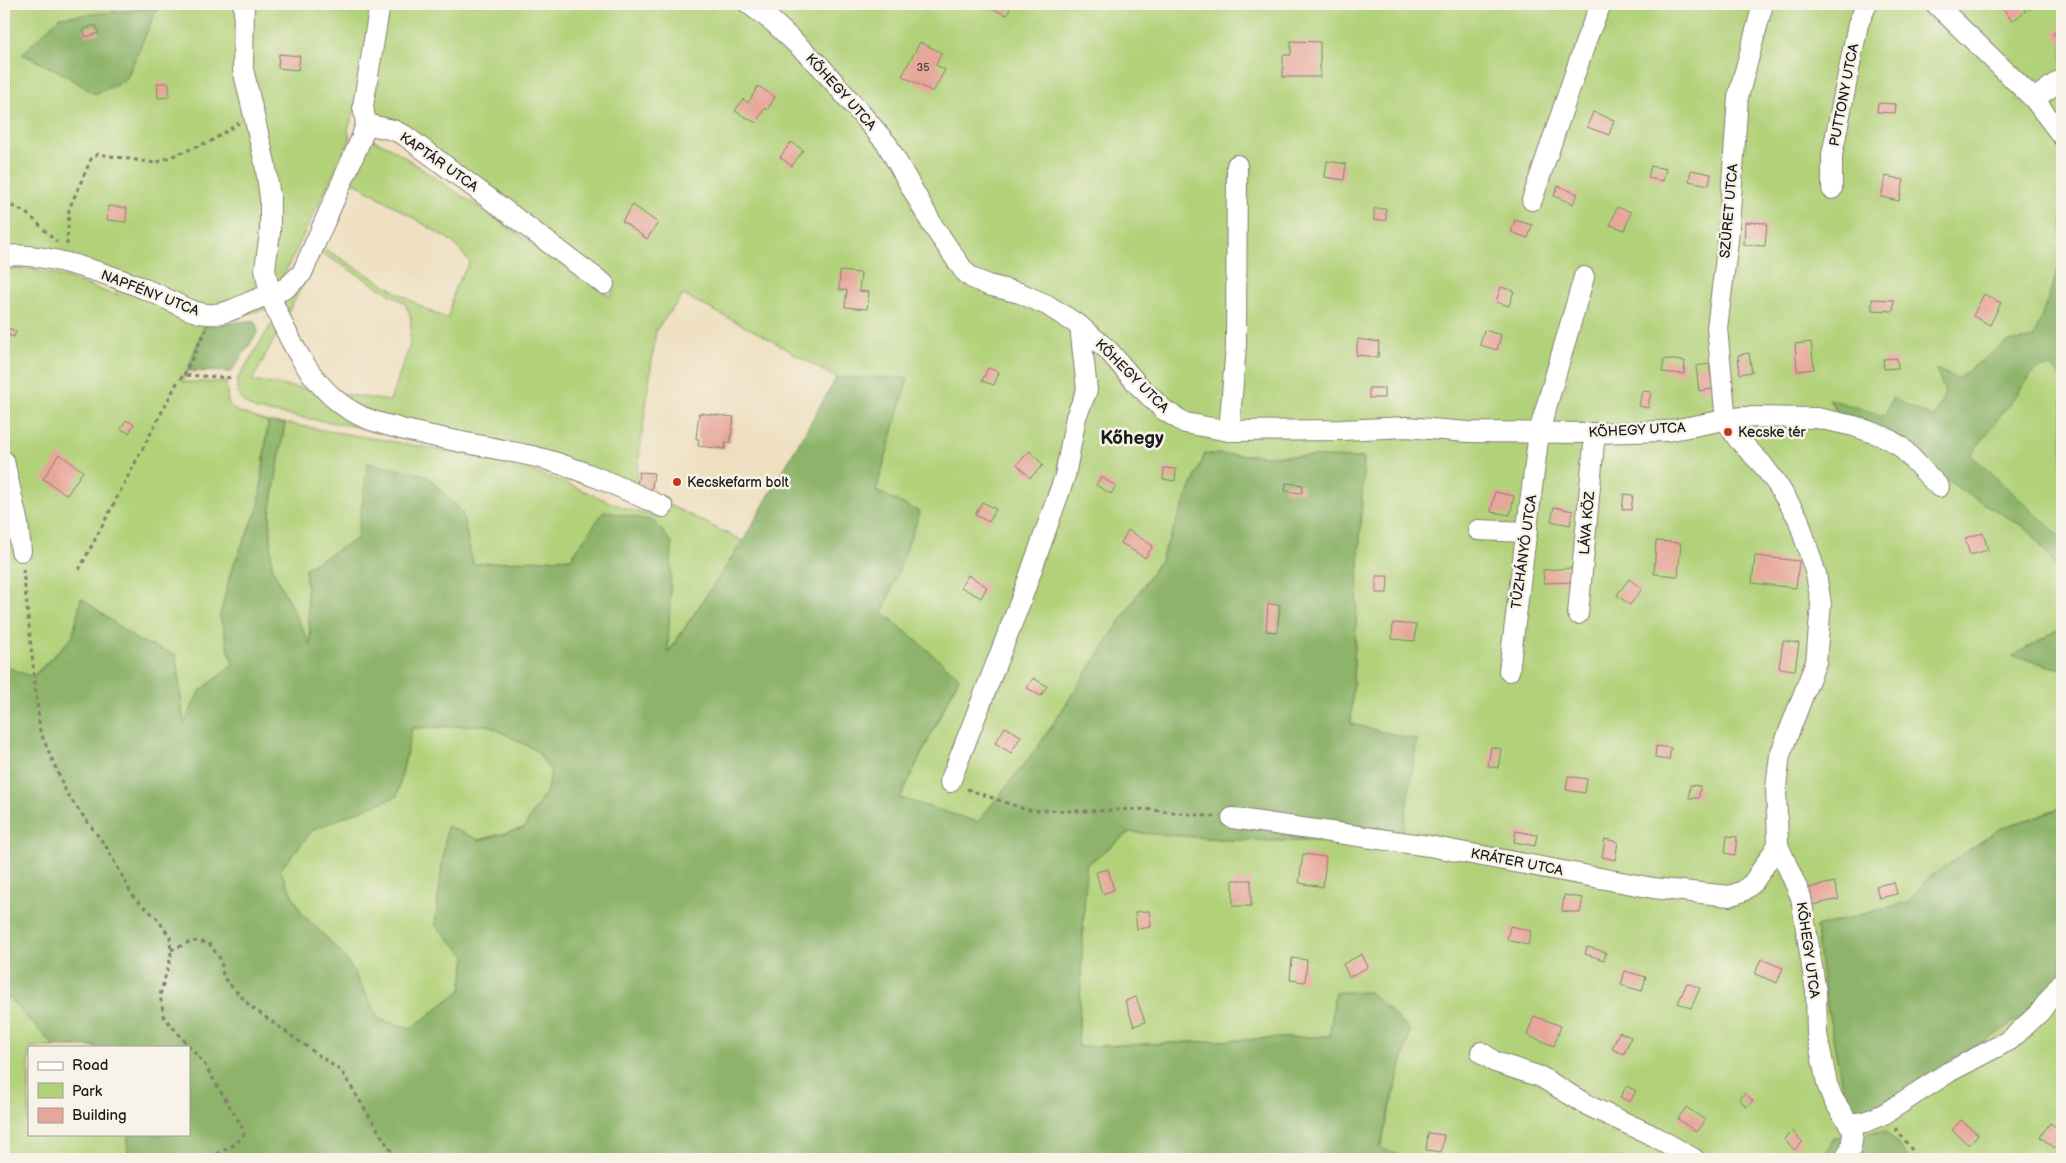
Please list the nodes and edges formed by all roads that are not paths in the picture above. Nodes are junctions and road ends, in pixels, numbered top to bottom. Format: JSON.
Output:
{"nodes":[{"id":1,"x":244,"y":4,"type":"edge"},
{"id":2,"x":380,"y":4,"type":"edge"},
{"id":3,"x":749,"y":4,"type":"edge"},
{"id":4,"x":1601,"y":4,"type":"edge"},
{"id":5,"x":1763,"y":4,"type":"edge"},
{"id":6,"x":1867,"y":4,"type":"edge"},
{"id":7,"x":1936,"y":4,"type":"edge"},
{"id":8,"x":2062,"y":79,"type":"edge"},
{"id":9,"x":2034,"y":99,"type":"junction"},
{"id":10,"x":366,"y":124,"type":"junction"},
{"id":11,"x":2062,"y":136,"type":"edge"},
{"id":12,"x":1237,"y":165,"type":"dead end"},
{"id":13,"x":1832,"y":189,"type":"dead end"},
{"id":14,"x":1532,"y":200,"type":"dead end"},
{"id":15,"x":4,"y":256,"type":"edge"},
{"id":16,"x":1584,"y":277,"type":"dead end"},
{"id":17,"x":604,"y":284,"type":"dead end"},
{"id":18,"x":270,"y":295,"type":"junction"},
{"id":19,"x":1080,"y":326,"type":"junction"},
{"id":20,"x":1726,"y":421,"type":"junction"},
{"id":21,"x":1229,"y":431,"type":"junction"},
{"id":22,"x":1539,"y":432,"type":"junction"},
{"id":23,"x":1596,"y":433,"type":"junction"},
{"id":24,"x":4,"y":461,"type":"edge"},
{"id":25,"x":1939,"y":487,"type":"dead end"},
{"id":26,"x":663,"y":507,"type":"dead end"},
{"id":27,"x":1478,"y":530,"type":"dead end"},
{"id":28,"x":1527,"y":532,"type":"junction"},
{"id":29,"x":21,"y":551,"type":"road end"},
{"id":30,"x":1578,"y":614,"type":"dead end"},
{"id":31,"x":1508,"y":671,"type":"dead end"},
{"id":32,"x":950,"y":782,"type":"road end"},
{"id":33,"x":1232,"y":818,"type":"road end"},
{"id":34,"x":1778,"y":845,"type":"junction"},
{"id":35,"x":2062,"y":982,"type":"edge"},
{"id":36,"x":1481,"y":1052,"type":"dead end"},
{"id":37,"x":1854,"y":1125,"type":"junction"},
{"id":38,"x":1694,"y":1159,"type":"edge"},
{"id":39,"x":1845,"y":1159,"type":"edge"}],
"edges":[{"from":1,"to":18,"type":"street"},
{"from":2,"to":10,"type":"street"},
{"from":3,"to":19,"type":"street","name":"KŐHEGY UTCA"},
{"from":4,"to":14,"type":"street"},
{"from":5,"to":20,"type":"street","name":"SZÜRET UTCA"},
{"from":6,"to":13,"type":"street","name":"PUTTONY UTCA"},
{"from":7,"to":9,"type":"street"},
{"from":8,"to":9,"type":"street"},
{"from":9,"to":11,"type":"street"},
{"from":10,"to":17,"type":"street","name":"KAPTÁR UTCA"},
{"from":10,"to":18,"type":"street","name":"NAPFÉNY UTCA"},
{"from":12,"to":21,"type":"street"},
{"from":15,"to":18,"type":"street","name":"NAPFÉNY UTCA"},
{"from":16,"to":22,"type":"street","name":"TŰZHÁNYÓ UTCA"},
{"from":18,"to":26,"type":"street"},
{"from":19,"to":21,"type":"street","name":"KŐHEGY UTCA"},
{"from":19,"to":32,"type":"street"},
{"from":20,"to":23,"type":"street","name":"KŐHEGY UTCA"},
{"from":20,"to":25,"type":"street"},
{"from":20,"to":34,"type":"street","name":"KŐHEGY UTCA"},
{"from":21,"to":22,"type":"street","name":"KŐHEGY UTCA"},
{"from":22,"to":23,"type":"street","name":"KŐHEGY UTCA"},
{"from":22,"to":28,"type":"street","name":"TŰZHÁNYÓ UTCA"},
{"from":23,"to":30,"type":"street","name":"LÁVA KÖZ"},
{"from":24,"to":29,"type":"street"},
{"from":27,"to":28,"type":"street"},
{"from":28,"to":31,"type":"street","name":"TŰZHÁNYÓ UTCA"},
{"from":33,"to":34,"type":"street","name":"KRÁTER UTCA"},
{"from":34,"to":37,"type":"street","name":"KŐHEGY UTCA"},
{"from":35,"to":37,"type":"street"},
{"from":36,"to":38,"type":"street"},
{"from":37,"to":39,"type":"street"}]}
